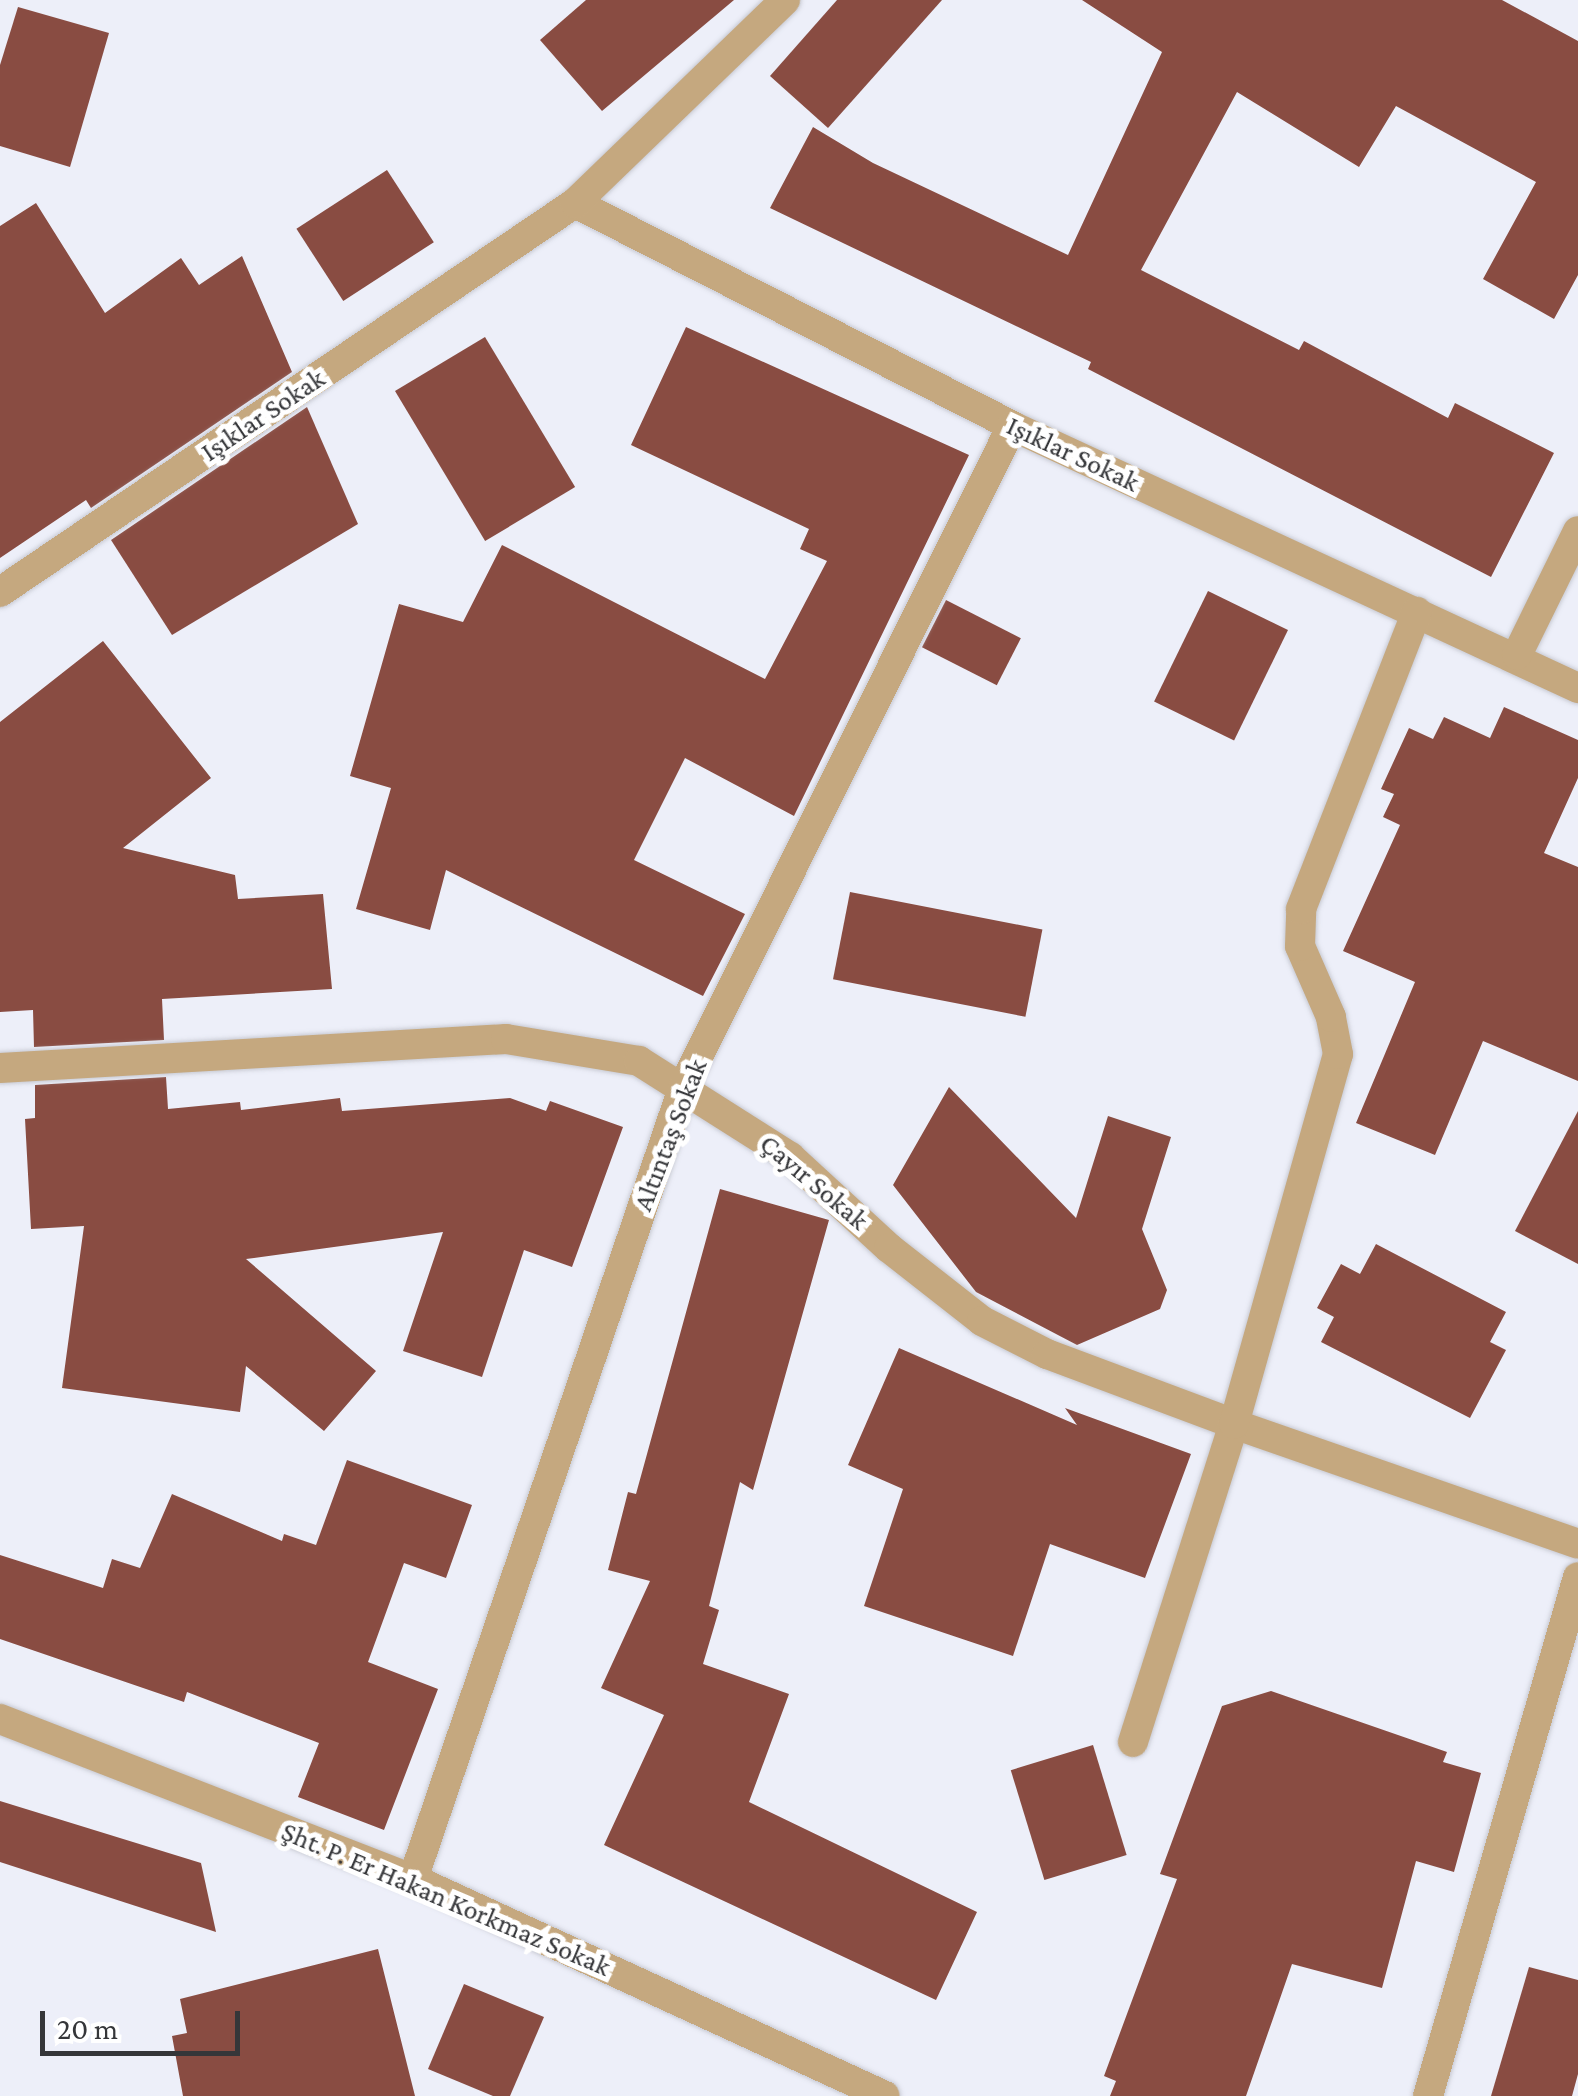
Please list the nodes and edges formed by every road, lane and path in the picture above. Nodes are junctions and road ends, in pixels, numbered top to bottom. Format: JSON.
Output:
{"nodes":[{"id":1,"x":785,"y":0,"type":"edge"},
{"id":2,"x":575,"y":203,"type":"junction"},
{"id":3,"x":1012,"y":426,"type":"junction"},
{"id":4,"x":1578,"y":531,"type":"edge"},
{"id":5,"x":0,"y":592,"type":"edge"},
{"id":6,"x":1417,"y":612,"type":"junction"},
{"id":7,"x":1517,"y":655,"type":"junction"},
{"id":8,"x":1578,"y":688,"type":"edge"},
{"id":9,"x":0,"y":1068,"type":"edge"},
{"id":10,"x":684,"y":1085,"type":"junction"},
{"id":11,"x":1234,"y":1424,"type":"junction"},
{"id":12,"x":1578,"y":1544,"type":"edge"},
{"id":13,"x":1578,"y":1576,"type":"edge"},
{"id":14,"x":0,"y":1719,"type":"edge"},
{"id":15,"x":1133,"y":1742,"type":"dead end"},
{"id":16,"x":413,"y":1879,"type":"junction"},
{"id":17,"x":884,"y":2096,"type":"edge"},
{"id":18,"x":1428,"y":2096,"type":"edge"}],
"edges":[{"from":1,"to":2,"type":"street","name":"Işıklar Sokak"},
{"from":2,"to":3,"type":"street","name":"Işıklar Sokak"},
{"from":2,"to":5,"type":"street","name":"Işıklar Sokak"},
{"from":3,"to":6,"type":"street","name":"Işıklar Sokak"},
{"from":3,"to":10,"type":"street","name":"Altıntaş Sokak"},
{"from":4,"to":7,"type":"street"},
{"from":6,"to":7,"type":"street","name":"Işıklar Sokak"},
{"from":6,"to":11,"type":"street"},
{"from":7,"to":8,"type":"street","name":"Işıklar Sokak"},
{"from":9,"to":10,"type":"street","name":"Çayır Sokak"},
{"from":10,"to":11,"type":"street","name":"Çayır Sokak"},
{"from":10,"to":16,"type":"street","name":"Altıntaş Sokak"},
{"from":11,"to":12,"type":"street","name":"Çayır Sokak"},
{"from":11,"to":15,"type":"street"},
{"from":13,"to":18,"type":"street"},
{"from":14,"to":16,"type":"street","name":"Şht. P. Er Hakan Korkmaz Sokak"},
{"from":16,"to":17,"type":"street","name":"Şht. P. Er Hakan Korkmaz Sokak"}]}
